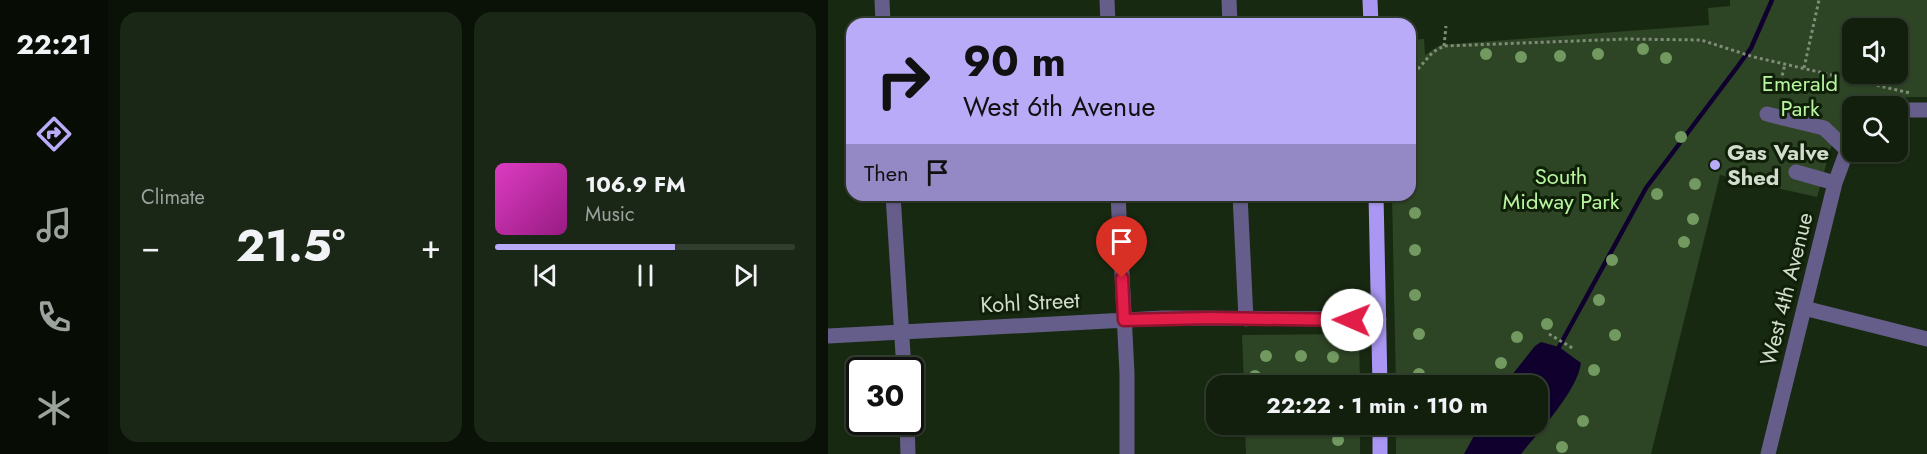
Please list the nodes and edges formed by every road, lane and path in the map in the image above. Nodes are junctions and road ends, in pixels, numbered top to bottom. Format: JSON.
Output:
{"nodes":[{"id":1,"x":882,"y":0,"type":"edge"},
{"id":2,"x":1107,"y":0,"type":"edge"},
{"id":3,"x":1229,"y":0,"type":"edge"},
{"id":4,"x":1370,"y":0,"type":"edge"},
{"id":5,"x":1819,"y":0,"type":"edge"},
{"id":6,"x":883,"y":18,"type":"edge"},
{"id":7,"x":1108,"y":18,"type":"edge"},
{"id":8,"x":1230,"y":18,"type":"edge"},
{"id":9,"x":1371,"y":18,"type":"edge"},
{"id":10,"x":1446,"y":26,"type":"dead end"},
{"id":11,"x":1443,"y":46,"type":"junction"},
{"id":12,"x":1785,"y":64,"type":"junction"},
{"id":13,"x":1804,"y":68,"type":"junction"},
{"id":14,"x":1416,"y":71,"type":"edge"},
{"id":15,"x":1778,"y":93,"type":"dead end"},
{"id":16,"x":1918,"y":93,"type":"dead end"},
{"id":17,"x":1908,"y":110,"type":"edge"},
{"id":18,"x":1927,"y":110,"type":"edge"},
{"id":19,"x":1767,"y":114,"type":"dead end"},
{"id":20,"x":1842,"y":139,"type":"edge"},
{"id":21,"x":1842,"y":162,"type":"edge"},
{"id":22,"x":1796,"y":172,"type":"dead end"},
{"id":23,"x":1835,"y":183,"type":"junction"},
{"id":24,"x":893,"y":201,"type":"edge"},
{"id":25,"x":1118,"y":201,"type":"edge"},
{"id":26,"x":1240,"y":201,"type":"edge"},
{"id":27,"x":1376,"y":201,"type":"edge"},
{"id":28,"x":1804,"y":308,"type":"junction"},
{"id":29,"x":1246,"y":319,"type":"junction"},
{"id":30,"x":1379,"y":319,"type":"junction"},
{"id":31,"x":1124,"y":320,"type":"junction"},
{"id":32,"x":902,"y":332,"type":"junction"},
{"id":33,"x":1549,"y":334,"type":"dead end"},
{"id":34,"x":828,"y":336,"type":"edge"},
{"id":35,"x":1927,"y":339,"type":"edge"},
{"id":36,"x":1574,"y":350,"type":"dead end"},
{"id":37,"x":903,"y":357,"type":"edge"},
{"id":38,"x":1380,"y":375,"type":"edge"},
{"id":39,"x":907,"y":435,"type":"edge"},
{"id":40,"x":1380,"y":435,"type":"edge"},
{"id":41,"x":908,"y":454,"type":"edge"},
{"id":42,"x":1127,"y":454,"type":"edge"},
{"id":43,"x":1380,"y":454,"type":"edge"},
{"id":44,"x":1768,"y":454,"type":"edge"}],
"edges":[{"from":1,"to":6,"type":"street"},
{"from":2,"to":7,"type":"street"},
{"from":3,"to":8,"type":"street"},
{"from":4,"to":9,"type":"main road"},
{"from":5,"to":13,"type":"path"},
{"from":10,"to":11,"type":"path"},
{"from":11,"to":12,"type":"path"},
{"from":11,"to":14,"type":"path"},
{"from":12,"to":13,"type":"path"},
{"from":12,"to":15,"type":"path"},
{"from":13,"to":16,"type":"path"},
{"from":17,"to":18,"type":"street"},
{"from":19,"to":20,"type":"street"},
{"from":21,"to":23,"type":"street","name":"West 4th Avenue"},
{"from":22,"to":23,"type":"street"},
{"from":23,"to":28,"type":"street","name":"West 4th Avenue"},
{"from":24,"to":32,"type":"street"},
{"from":25,"to":31,"type":"street"},
{"from":26,"to":29,"type":"street"},
{"from":27,"to":30,"type":"main road"},
{"from":28,"to":35,"type":"street"},
{"from":28,"to":44,"type":"street","name":"West 4th Avenue"},
{"from":29,"to":30,"type":"street","name":"Kohl Street"},
{"from":29,"to":31,"type":"street","name":"Kohl Street"},
{"from":30,"to":38,"type":"main road"},
{"from":31,"to":32,"type":"street","name":"Kohl Street"},
{"from":31,"to":42,"type":"street"},
{"from":32,"to":34,"type":"street","name":"Kohl Street"},
{"from":32,"to":37,"type":"street"},
{"from":33,"to":36,"type":"path"},
{"from":39,"to":41,"type":"street"},
{"from":40,"to":43,"type":"main road"}]}
